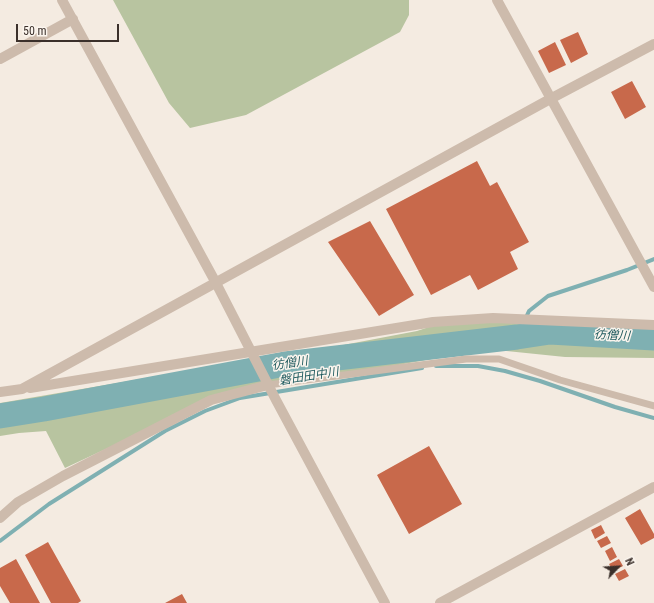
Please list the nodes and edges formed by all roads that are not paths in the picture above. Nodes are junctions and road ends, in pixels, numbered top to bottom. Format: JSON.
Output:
{"nodes":[{"id":1,"x":62,"y":0,"type":"edge"},
{"id":2,"x":497,"y":0,"type":"edge"},
{"id":3,"x":73,"y":19,"type":"junction"},
{"id":4,"x":654,"y":44,"type":"edge"},
{"id":5,"x":0,"y":59,"type":"edge"},
{"id":6,"x":552,"y":98,"type":"junction"},
{"id":7,"x":652,"y":280,"type":"edge"},
{"id":8,"x":216,"y":282,"type":"junction"},
{"id":9,"x":654,"y":325,"type":"edge"},
{"id":10,"x":251,"y":352,"type":"junction"},
{"id":11,"x":268,"y":385,"type":"junction"},
{"id":12,"x":22,"y":389,"type":"junction"},
{"id":13,"x":0,"y":392,"type":"edge"},
{"id":14,"x":654,"y":406,"type":"edge"},
{"id":15,"x":654,"y":487,"type":"edge"},
{"id":16,"x":0,"y":518,"type":"edge"},
{"id":17,"x":385,"y":603,"type":"edge"},
{"id":18,"x":440,"y":603,"type":"edge"}],
"edges":[{"from":1,"to":3,"type":"street"},
{"from":2,"to":6,"type":"street"},
{"from":3,"to":5,"type":"street"},
{"from":3,"to":8,"type":"street"},
{"from":4,"to":6,"type":"street"},
{"from":6,"to":7,"type":"street"},
{"from":6,"to":8,"type":"street"},
{"from":8,"to":10,"type":"street"},
{"from":8,"to":12,"type":"street"},
{"from":9,"to":10,"type":"street"},
{"from":10,"to":11,"type":"street"},
{"from":10,"to":12,"type":"street"},
{"from":11,"to":14,"type":"lane"},
{"from":11,"to":16,"type":"street"},
{"from":11,"to":17,"type":"street"},
{"from":12,"to":13,"type":"street"},
{"from":15,"to":18,"type":"street"}]}
